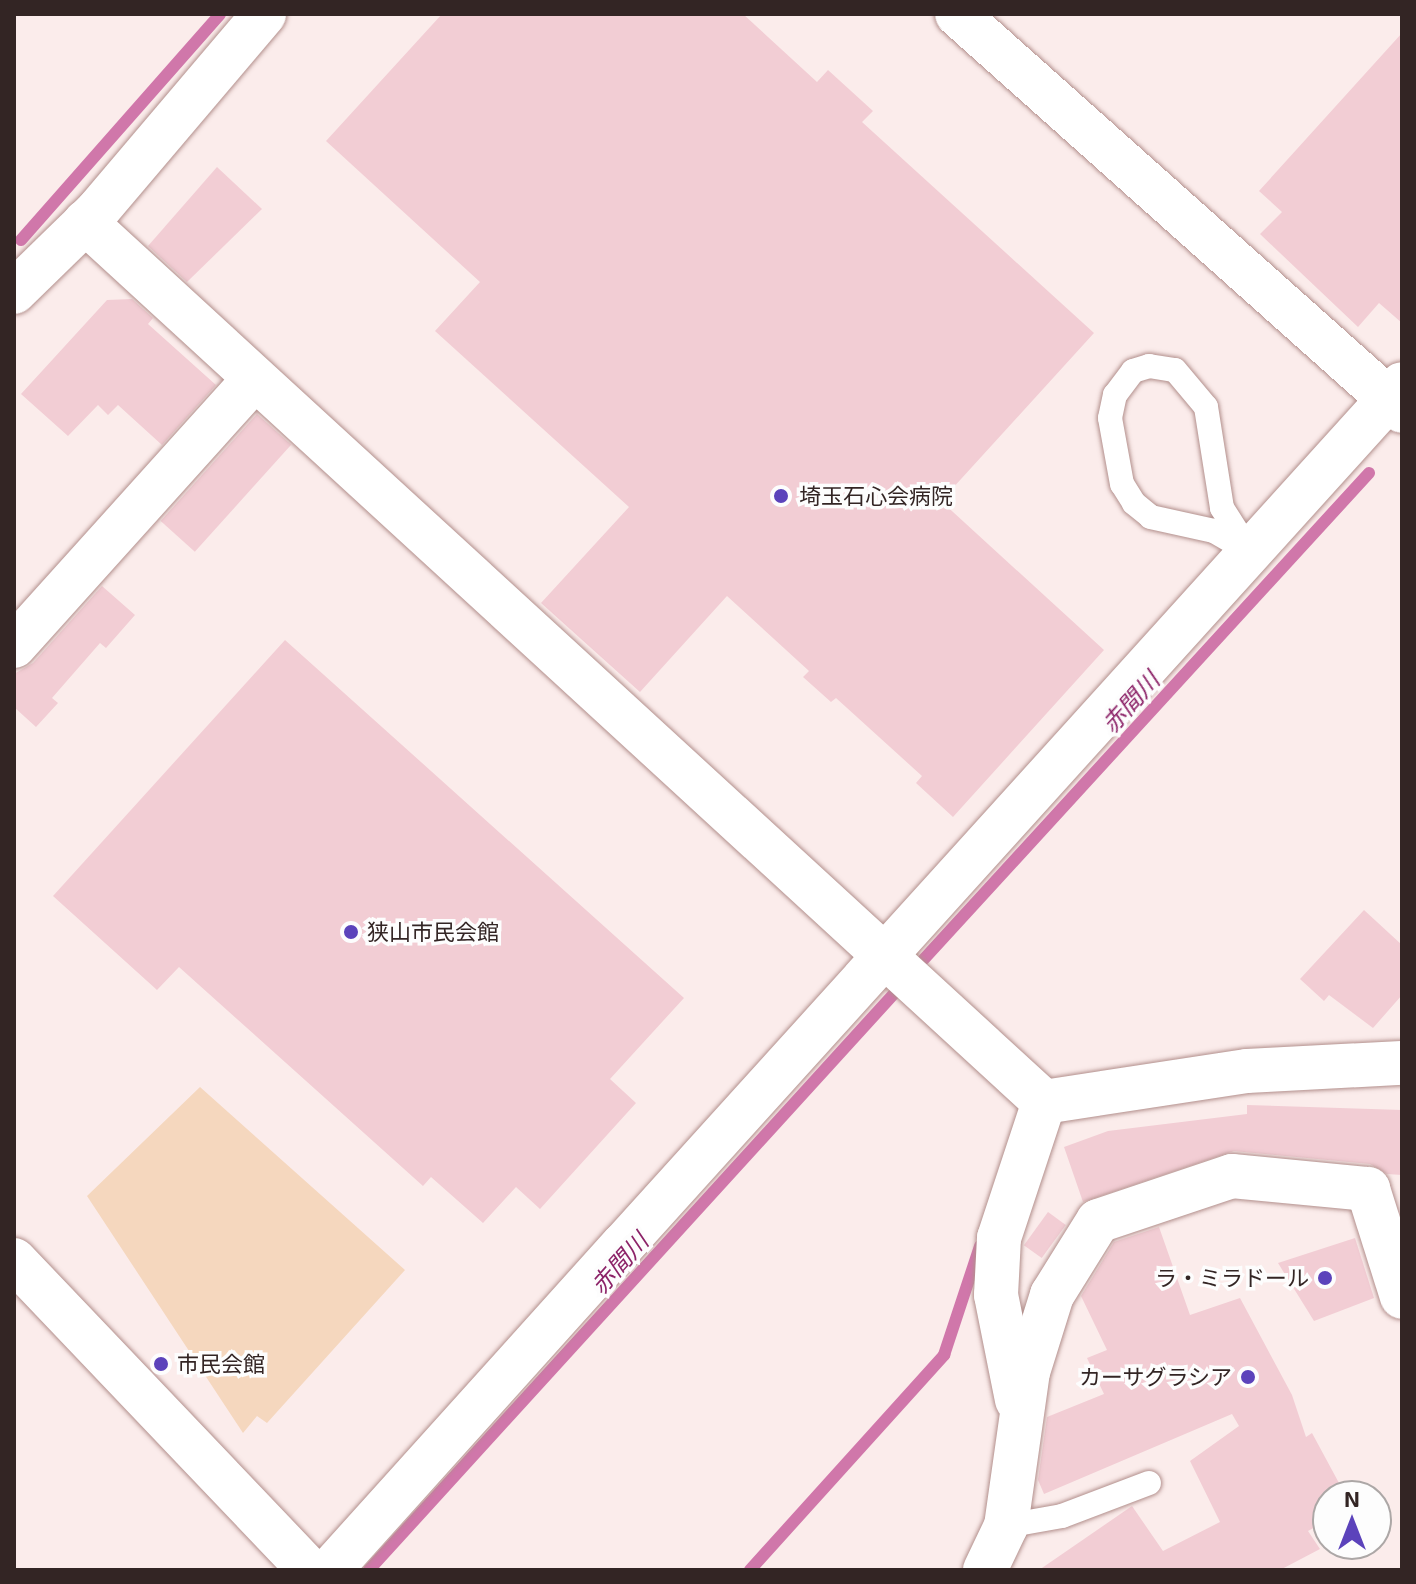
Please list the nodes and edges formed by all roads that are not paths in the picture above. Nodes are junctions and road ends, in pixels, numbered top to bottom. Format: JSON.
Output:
{"nodes":[{"id":1,"x":264,"y":14,"type":"edge"},
{"id":2,"x":957,"y":14,"type":"edge"},
{"id":3,"x":85,"y":222,"type":"junction"},
{"id":4,"x":14,"y":292,"type":"edge"},
{"id":5,"x":253,"y":381,"type":"junction"},
{"id":6,"x":1397,"y":398,"type":"edge"},
{"id":7,"x":1250,"y":552,"type":"junction"},
{"id":8,"x":14,"y":646,"type":"edge"},
{"id":9,"x":887,"y":955,"type":"junction"},
{"id":10,"x":1402,"y":1063,"type":"edge"},
{"id":11,"x":1044,"y":1102,"type":"junction"},
{"id":12,"x":14,"y":1260,"type":"edge"},
{"id":13,"x":1402,"y":1297,"type":"edge"},
{"id":14,"x":1023,"y":1429,"type":"junction"},
{"id":15,"x":1149,"y":1483,"type":"dead end"},
{"id":16,"x":1006,"y":1526,"type":"junction"},
{"id":17,"x":309,"y":1570,"type":"edge"},
{"id":18,"x":330,"y":1570,"type":"edge"},
{"id":19,"x":985,"y":1570,"type":"edge"}],
"edges":[{"from":1,"to":3,"type":"street"},
{"from":2,"to":6,"type":"street"},
{"from":3,"to":4,"type":"street"},
{"from":3,"to":5,"type":"street"},
{"from":5,"to":8,"type":"street"},
{"from":5,"to":9,"type":"street"},
{"from":6,"to":7,"type":"street"},
{"from":7,"to":7,"type":"lane"},
{"from":7,"to":9,"type":"street"},
{"from":9,"to":11,"type":"street"},
{"from":9,"to":18,"type":"street"},
{"from":10,"to":11,"type":"street"},
{"from":11,"to":14,"type":"street"},
{"from":12,"to":17,"type":"street"},
{"from":13,"to":14,"type":"street"},
{"from":14,"to":16,"type":"street"},
{"from":15,"to":16,"type":"lane"},
{"from":16,"to":19,"type":"street"}]}
